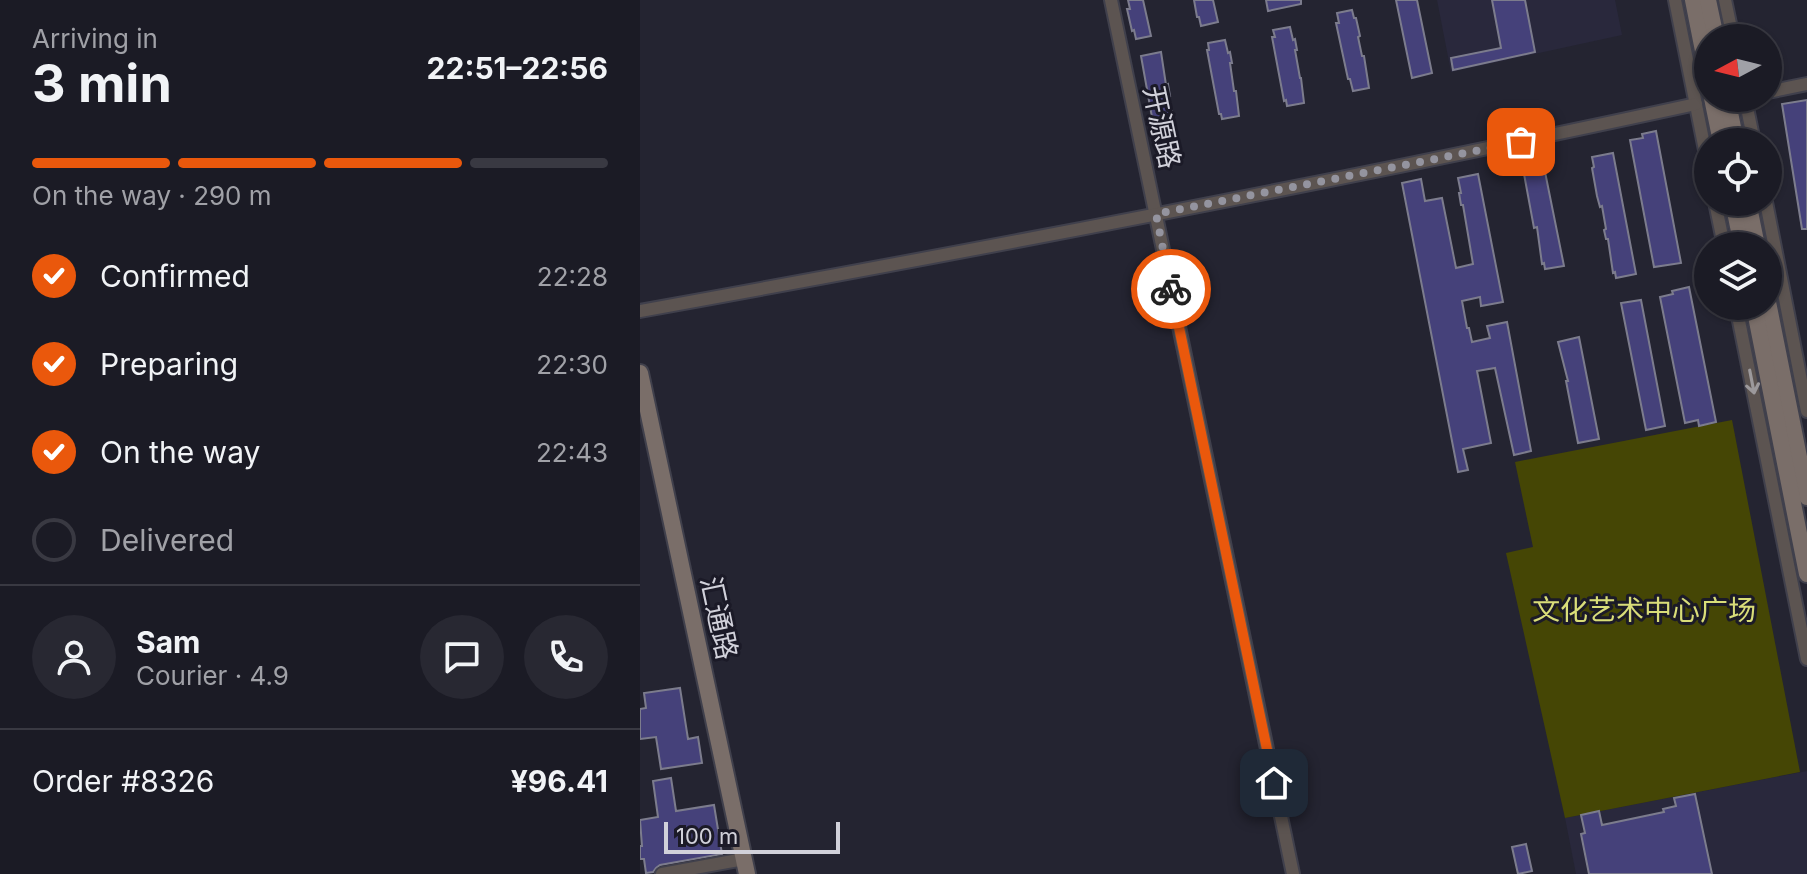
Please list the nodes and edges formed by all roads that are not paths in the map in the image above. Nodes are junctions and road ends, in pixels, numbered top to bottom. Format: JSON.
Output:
{"nodes":[{"id":1,"x":1111,"y":0,"type":"edge"},
{"id":2,"x":1675,"y":0,"type":"edge"},
{"id":3,"x":1693,"y":0,"type":"edge"},
{"id":4,"x":1708,"y":0,"type":"edge"},
{"id":5,"x":1725,"y":0,"type":"edge"},
{"id":6,"x":1698,"y":24,"type":"edge"},
{"id":7,"x":1713,"y":24,"type":"edge"},
{"id":8,"x":1730,"y":24,"type":"edge"},
{"id":9,"x":1807,"y":84,"type":"edge"},
{"id":10,"x":1782,"y":89,"type":"edge"},
{"id":11,"x":1694,"y":94,"type":"edge"},
{"id":12,"x":1694,"y":104,"type":"edge"},
{"id":13,"x":1156,"y":214,"type":"junction"},
{"id":14,"x":1769,"y":216,"type":"edge"},
{"id":15,"x":640,"y":311,"type":"edge"},
{"id":16,"x":1739,"y":320,"type":"edge"},
{"id":17,"x":1757,"y":320,"type":"edge"},
{"id":18,"x":1772,"y":320,"type":"edge"},
{"id":19,"x":640,"y":373,"type":"edge"},
{"id":20,"x":1807,"y":411,"type":"edge"},
{"id":21,"x":1807,"y":497,"type":"edge"},
{"id":22,"x":1807,"y":574,"type":"edge"},
{"id":23,"x":1807,"y":659,"type":"edge"},
{"id":24,"x":745,"y":866,"type":"edge"},
{"id":25,"x":662,"y":874,"type":"edge"},
{"id":26,"x":1293,"y":874,"type":"edge"}],
"edges":[{"from":1,"to":13,"type":"street","name":"开源路"},
{"from":2,"to":11,"type":"street"},
{"from":3,"to":6,"type":"main road"},
{"from":4,"to":7,"type":"main road"},
{"from":5,"to":8,"type":"street"},
{"from":9,"to":10,"type":"street"},
{"from":12,"to":13,"type":"street"},
{"from":13,"to":15,"type":"street"},
{"from":13,"to":26,"type":"street","name":"开源路"},
{"from":14,"to":20,"type":"street"},
{"from":16,"to":23,"type":"street","one_way":true},
{"from":17,"to":22,"type":"main road"},
{"from":18,"to":21,"type":"main road"},
{"from":19,"to":24,"type":"main road","name":"汇通路"},
{"from":24,"to":25,"type":"street"}]}
